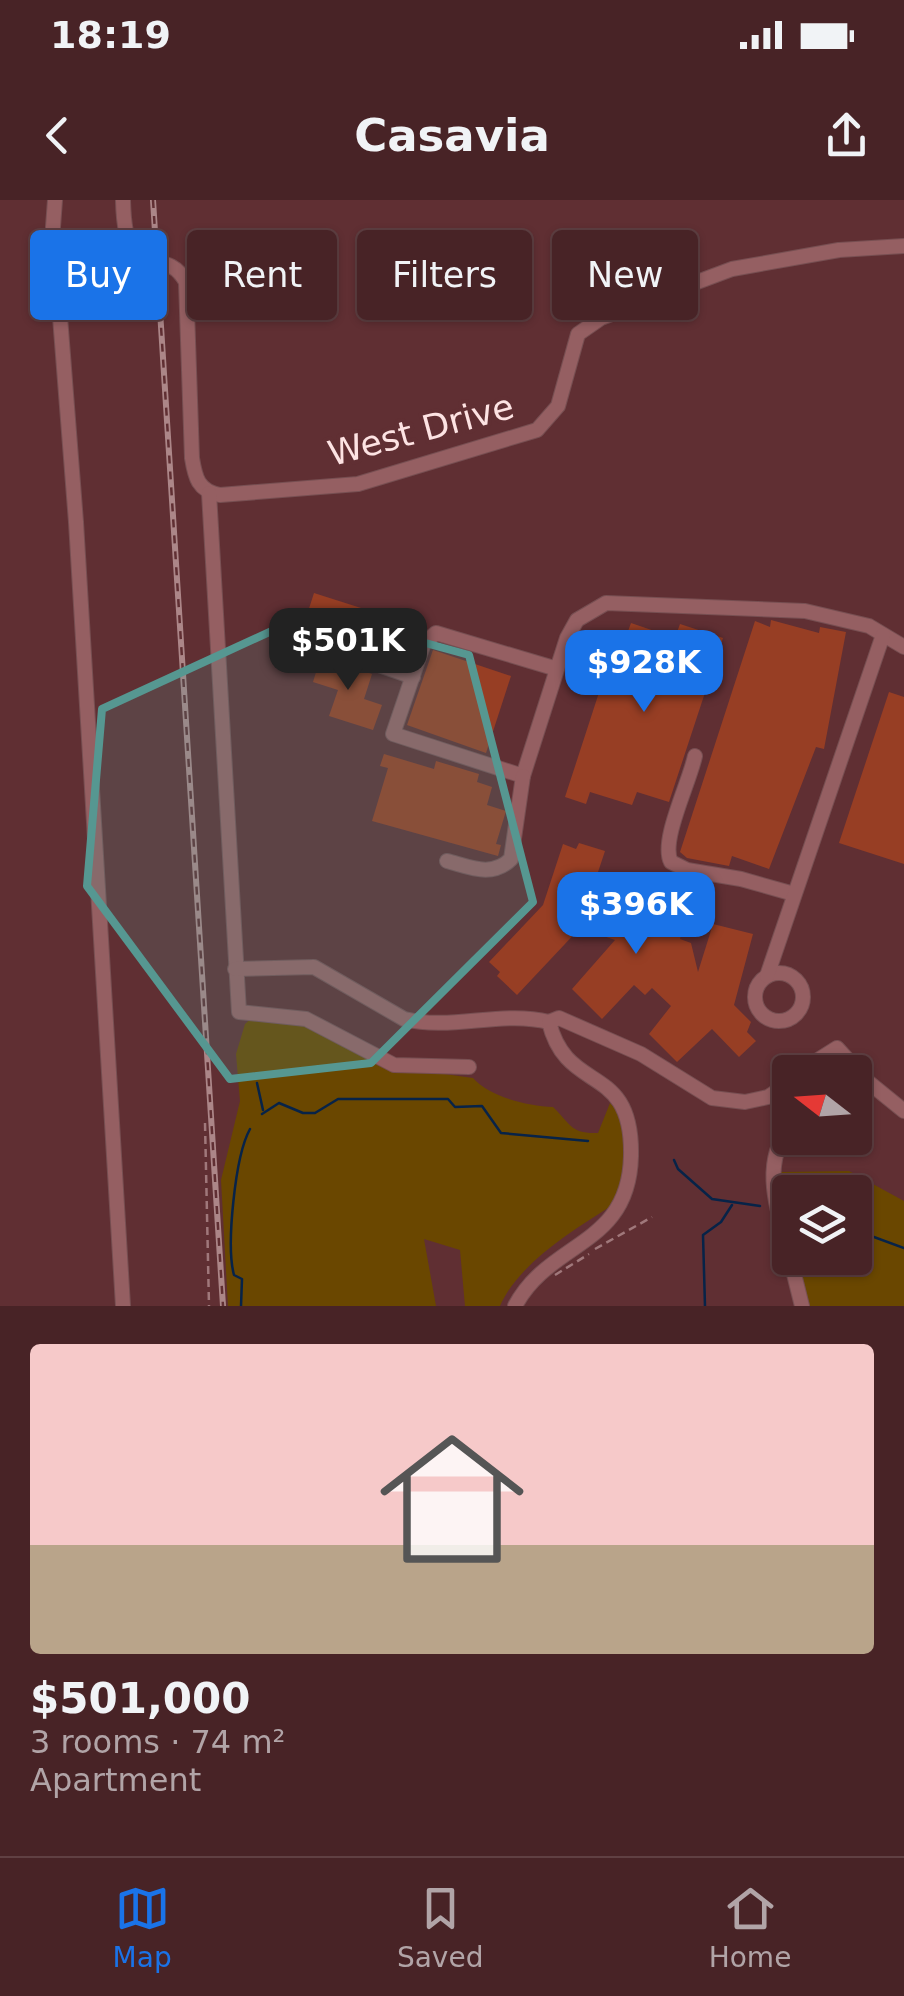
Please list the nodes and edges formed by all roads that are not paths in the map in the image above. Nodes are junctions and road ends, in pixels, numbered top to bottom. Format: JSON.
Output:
{"nodes":[{"id":1,"x":56,"y":200,"type":"edge"},
{"id":2,"x":123,"y":200,"type":"edge"},
{"id":3,"x":904,"y":246,"type":"edge"},
{"id":4,"x":209,"y":493,"type":"junction"},
{"id":5,"x":287,"y":633,"type":"dead end"},
{"id":6,"x":883,"y":635,"type":"junction"},
{"id":7,"x":904,"y":647,"type":"edge"},
{"id":8,"x":557,"y":669,"type":"junction"},
{"id":9,"x":413,"y":677,"type":"junction"},
{"id":10,"x":695,"y":756,"type":"dead end"},
{"id":11,"x":523,"y":776,"type":"junction"},
{"id":12,"x":447,"y":861,"type":"dead end"},
{"id":13,"x":794,"y":894,"type":"junction"},
{"id":14,"x":235,"y":969,"type":"junction"},
{"id":15,"x":767,"y":976,"type":"dead end"},
{"id":16,"x":549,"y":1022,"type":"junction"},
{"id":17,"x":469,"y":1067,"type":"dead end"},
{"id":18,"x":872,"y":1084,"type":"edge"},
{"id":19,"x":772,"y":1094,"type":"edge"},
{"id":20,"x":904,"y":1111,"type":"edge"},
{"id":21,"x":794,"y":1275,"type":"edge"},
{"id":22,"x":123,"y":1306,"type":"edge"},
{"id":23,"x":515,"y":1306,"type":"edge"},
{"id":24,"x":802,"y":1306,"type":"edge"}],
"edges":[{"from":1,"to":22,"type":"street"},
{"from":2,"to":4,"type":"street"},
{"from":3,"to":4,"type":"street","name":"West Drive"},
{"from":4,"to":14,"type":"street"},
{"from":5,"to":9,"type":"street"},
{"from":6,"to":7,"type":"street"},
{"from":6,"to":8,"type":"street"},
{"from":6,"to":13,"type":"street"},
{"from":8,"to":9,"type":"street"},
{"from":8,"to":11,"type":"street"},
{"from":9,"to":11,"type":"street"},
{"from":10,"to":13,"type":"street"},
{"from":11,"to":12,"type":"street"},
{"from":13,"to":15,"type":"street"},
{"from":14,"to":16,"type":"street"},
{"from":14,"to":17,"type":"street"},
{"from":16,"to":19,"type":"street"},
{"from":16,"to":23,"type":"street"},
{"from":18,"to":20,"type":"street"},
{"from":21,"to":24,"type":"street"}]}
